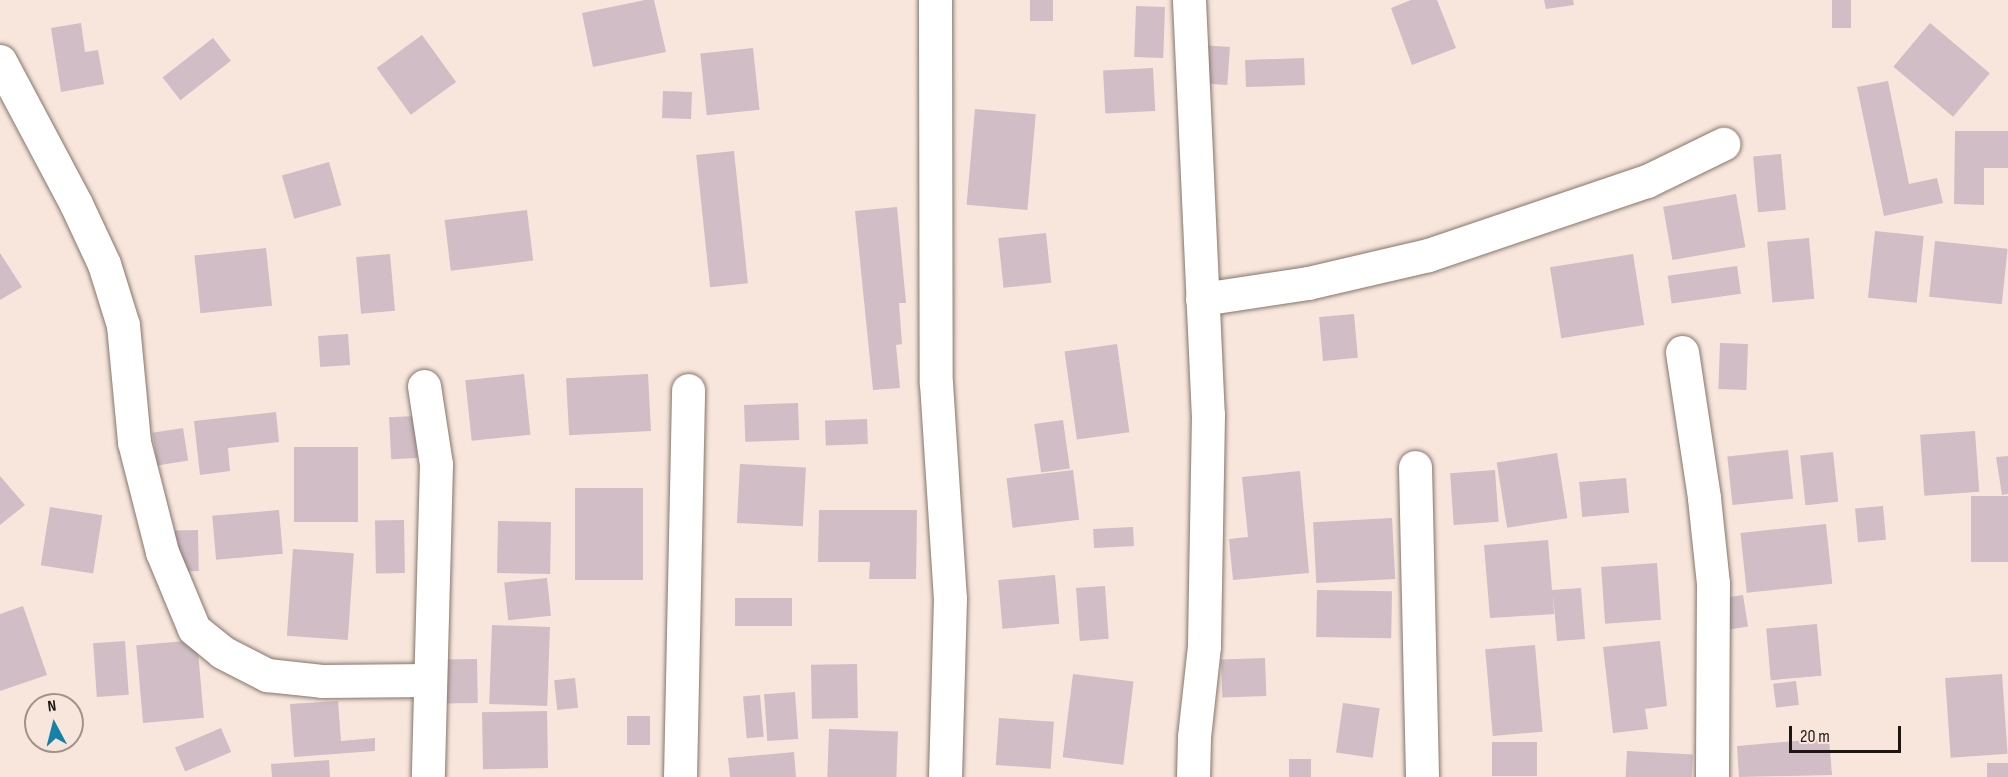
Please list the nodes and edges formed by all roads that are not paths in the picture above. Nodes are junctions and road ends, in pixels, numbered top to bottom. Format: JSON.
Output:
{"nodes":[{"id":1,"x":935,"y":0,"type":"edge"},
{"id":2,"x":1189,"y":0,"type":"edge"},
{"id":3,"x":0,"y":61,"type":"edge"},
{"id":4,"x":1723,"y":144,"type":"dead end"},
{"id":5,"x":1202,"y":299,"type":"junction"},
{"id":6,"x":1682,"y":352,"type":"dead end"},
{"id":7,"x":424,"y":386,"type":"dead end"},
{"id":8,"x":688,"y":390,"type":"dead end"},
{"id":9,"x":1415,"y":467,"type":"dead end"},
{"id":10,"x":429,"y":680,"type":"junction"},
{"id":11,"x":428,"y":777,"type":"edge"},
{"id":12,"x":680,"y":777,"type":"edge"},
{"id":13,"x":945,"y":777,"type":"edge"},
{"id":14,"x":1193,"y":777,"type":"edge"},
{"id":15,"x":1422,"y":777,"type":"edge"},
{"id":16,"x":1712,"y":777,"type":"edge"}],
"edges":[{"from":1,"to":13,"type":"street"},
{"from":2,"to":5,"type":"street"},
{"from":3,"to":10,"type":"street"},
{"from":4,"to":5,"type":"street"},
{"from":5,"to":14,"type":"street"},
{"from":6,"to":16,"type":"street"},
{"from":7,"to":10,"type":"street"},
{"from":8,"to":12,"type":"street"},
{"from":9,"to":15,"type":"street"},
{"from":10,"to":11,"type":"street"}]}
